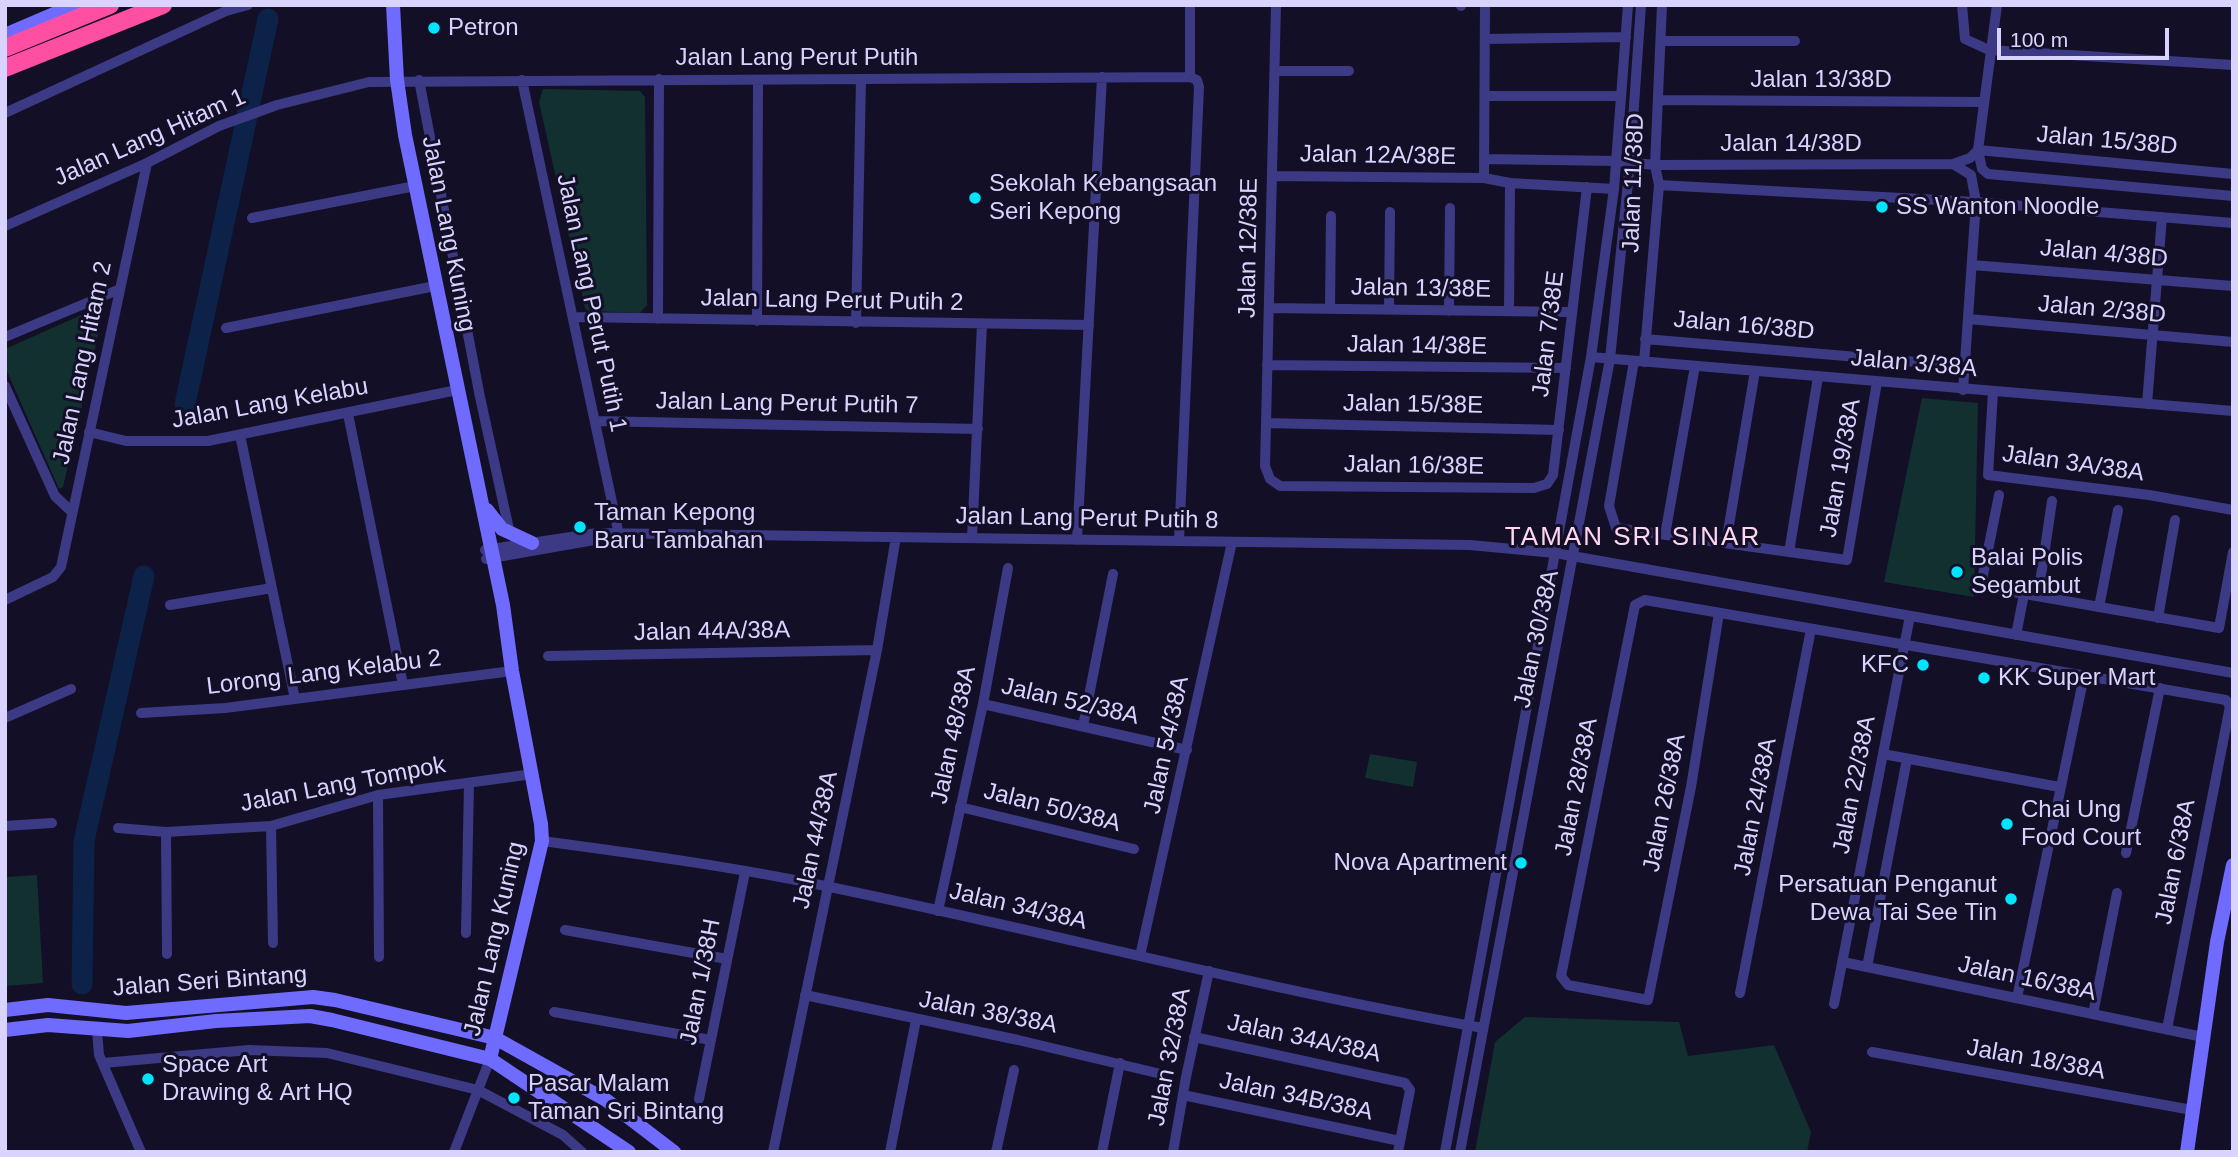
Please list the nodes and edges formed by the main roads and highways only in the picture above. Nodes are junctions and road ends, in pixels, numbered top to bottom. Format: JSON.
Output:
{"nodes":[{"id":1,"x":110,"y":5,"type":"edge"},
{"id":2,"x":163,"y":5,"type":"edge"},
{"id":3,"x":5,"y":48,"type":"edge"},
{"id":4,"x":5,"y":69,"type":"edge"}],
"edges":[{"from":1,"to":3,"type":"highway"},
{"from":2,"to":4,"type":"highway","bridge":true}]}
